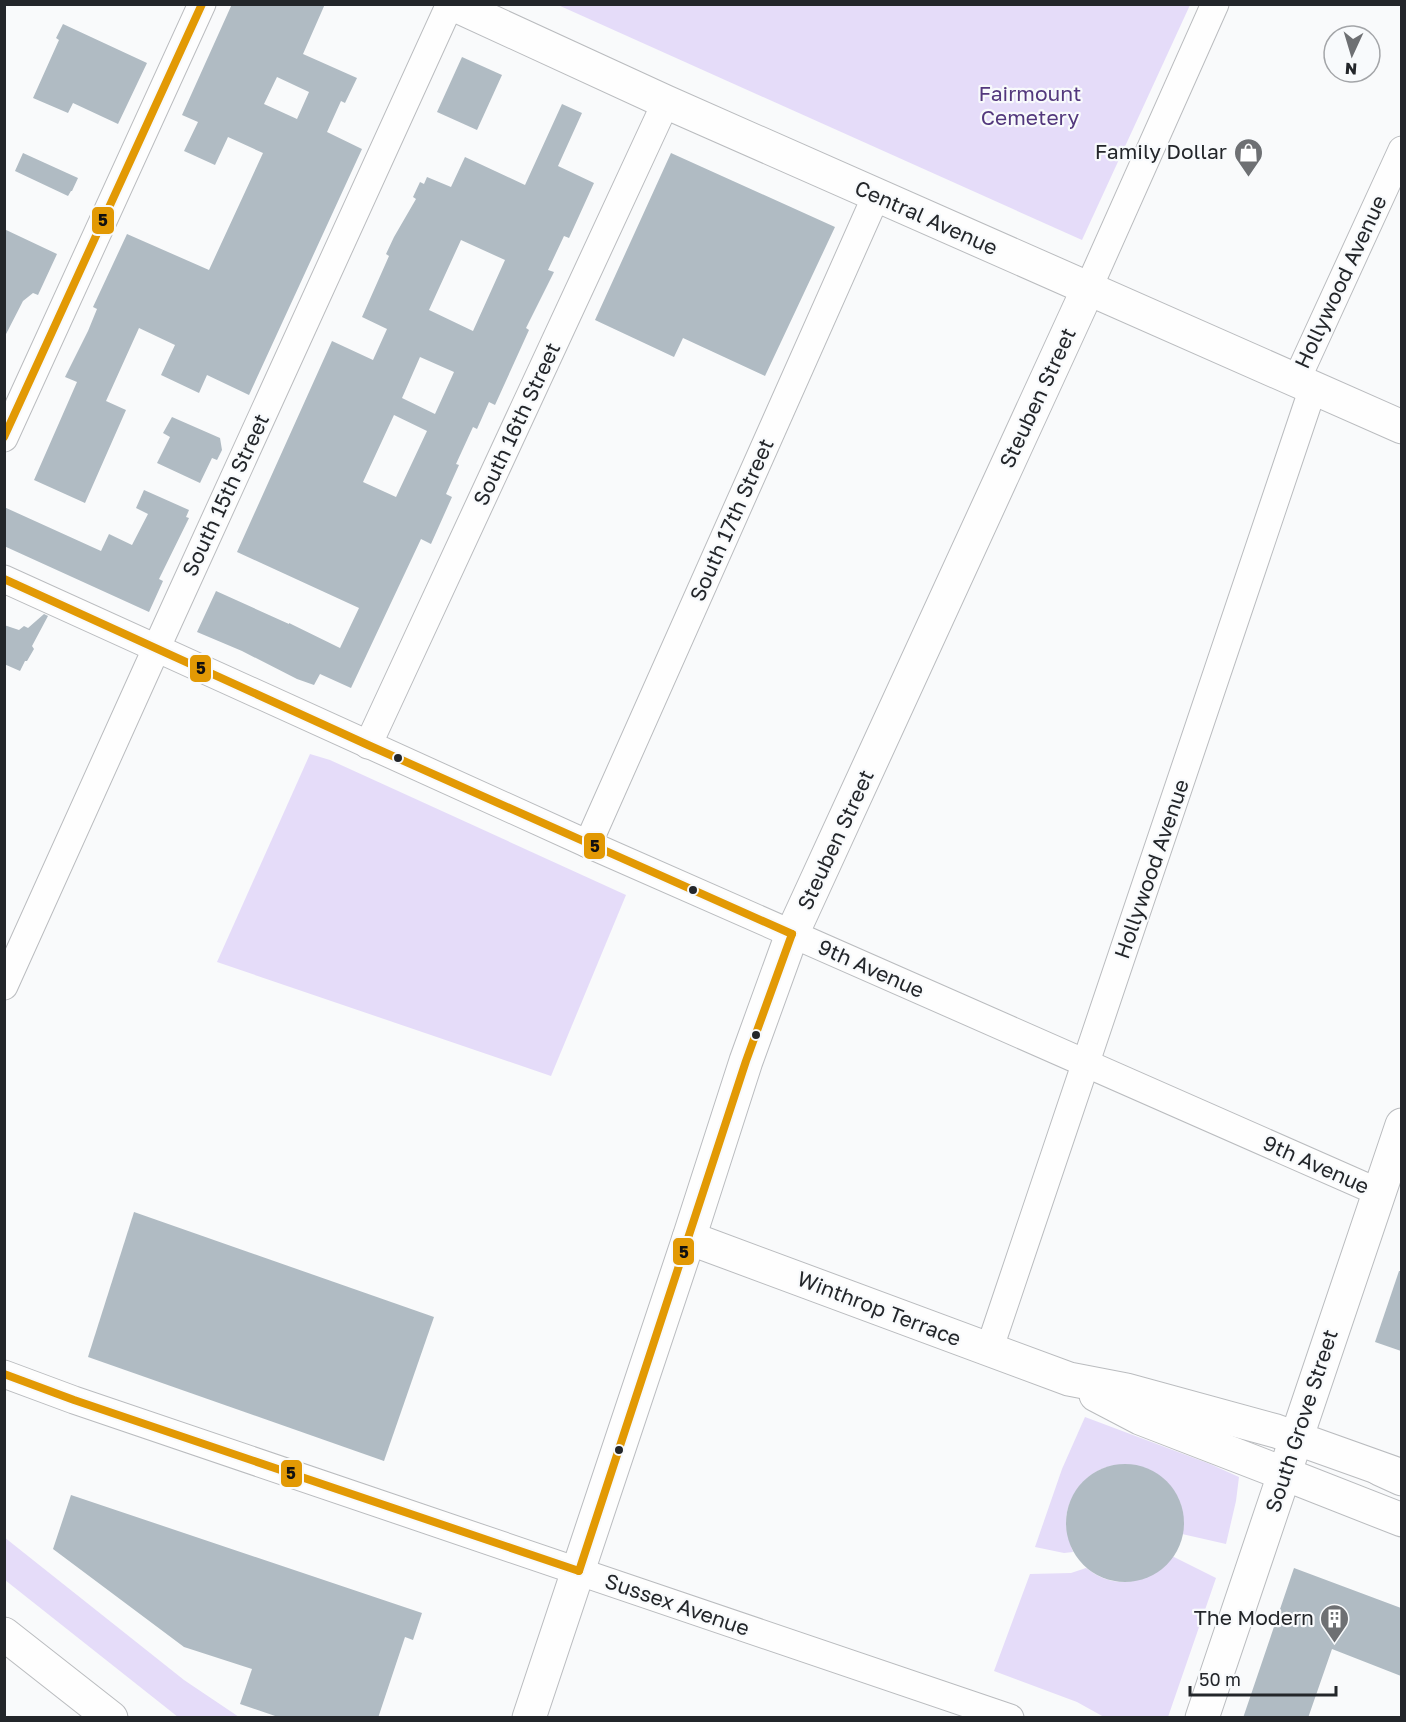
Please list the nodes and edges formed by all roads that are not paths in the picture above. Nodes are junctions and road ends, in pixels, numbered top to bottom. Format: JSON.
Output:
{"nodes":[{"id":1,"x":202,"y":4,"type":"edge"},
{"id":2,"x":451,"y":4,"type":"edge"},
{"id":3,"x":1215,"y":4,"type":"edge"},
{"id":4,"x":666,"y":102,"type":"junction"},
{"id":5,"x":1401,"y":150,"type":"edge"},
{"id":6,"x":876,"y":196,"type":"junction"},
{"id":7,"x":1088,"y":289,"type":"junction"},
{"id":8,"x":1305,"y":384,"type":"junction"},
{"id":9,"x":1401,"y":427,"type":"edge"},
{"id":10,"x":4,"y":438,"type":"edge"},
{"id":11,"x":4,"y":579,"type":"edge"},
{"id":12,"x":156,"y":649,"type":"junction"},
{"id":13,"x":368,"y":744,"type":"junction"},
{"id":14,"x":588,"y":844,"type":"junction"},
{"id":15,"x":792,"y":934,"type":"junction"},
{"id":16,"x":4,"y":986,"type":"edge"},
{"id":17,"x":1086,"y":1064,"type":"junction"},
{"id":18,"x":1401,"y":1125,"type":"edge"},
{"id":19,"x":1378,"y":1192,"type":"junction"},
{"id":20,"x":690,"y":1238,"type":"junction"},
{"id":21,"x":989,"y":1350,"type":"junction"},
{"id":22,"x":4,"y":1374,"type":"edge"},
{"id":23,"x":1069,"y":1379,"type":"junction"},
{"id":24,"x":1297,"y":1438,"type":"junction"},
{"id":25,"x":1285,"y":1474,"type":"junction"},
{"id":26,"x":1394,"y":1475,"type":"edge"},
{"id":27,"x":1401,"y":1520,"type":"edge"},
{"id":28,"x":579,"y":1571,"type":"junction"},
{"id":29,"x":4,"y":1634,"type":"edge"},
{"id":30,"x":111,"y":1718,"type":"edge"},
{"id":31,"x":529,"y":1718,"type":"edge"},
{"id":32,"x":1010,"y":1718,"type":"edge"},
{"id":33,"x":1202,"y":1718,"type":"edge"}],
"edges":[{"from":1,"to":10,"type":"street"},
{"from":2,"to":4,"type":"main road","name":"Central Avenue"},
{"from":2,"to":12,"type":"street","name":"South 15th Street"},
{"from":3,"to":7,"type":"street"},
{"from":4,"to":6,"type":"main road","name":"Central Avenue"},
{"from":4,"to":13,"type":"street","name":"South 16th Street"},
{"from":5,"to":8,"type":"street","name":"Hollywood Avenue"},
{"from":6,"to":7,"type":"main road","name":"Central Avenue"},
{"from":6,"to":14,"type":"street","name":"South 17th Street"},
{"from":7,"to":8,"type":"main road","name":"Central Avenue"},
{"from":7,"to":15,"type":"main road","name":"Steuben Street"},
{"from":8,"to":9,"type":"main road","name":"Central Avenue"},
{"from":8,"to":17,"type":"street","name":"Hollywood Avenue"},
{"from":11,"to":12,"type":"street","name":"9th Avenue"},
{"from":12,"to":13,"type":"street","name":"9th Avenue"},
{"from":12,"to":16,"type":"street","name":"South 15th Street"},
{"from":13,"to":14,"type":"street","name":"9th Avenue"},
{"from":14,"to":15,"type":"street","name":"9th Avenue"},
{"from":15,"to":17,"type":"street","name":"9th Avenue"},
{"from":15,"to":20,"type":"main road","name":"Steuben Street"},
{"from":17,"to":19,"type":"street","name":"9th Avenue"},
{"from":17,"to":21,"type":"street","name":"Hollywood Avenue"},
{"from":18,"to":19,"type":"main road","name":"South Grove Street"},
{"from":19,"to":24,"type":"main road","name":"South Grove Street"},
{"from":20,"to":21,"type":"main road","name":"Winthrop Terrace"},
{"from":20,"to":28,"type":"main road","name":"Steuben Street"},
{"from":21,"to":23,"type":"main road","name":"Winthrop Terrace"},
{"from":22,"to":28,"type":"street","name":"Sussex Avenue"},
{"from":23,"to":24,"type":"main road","name":"Winthrop Terrace"},
{"from":23,"to":25,"type":"main road","name":"Winthrop Terrace"},
{"from":24,"to":25,"type":"main road","name":"South Grove Street"},
{"from":24,"to":26,"type":"main road","name":"Winthrop Terrace"},
{"from":25,"to":27,"type":"main road","name":"Winthrop Terrace"},
{"from":25,"to":33,"type":"main road","name":"South Grove Street"},
{"from":28,"to":31,"type":"main road","name":"Steuben Street"},
{"from":28,"to":32,"type":"street","name":"Sussex Avenue"},
{"from":29,"to":30,"type":"main road"}]}
